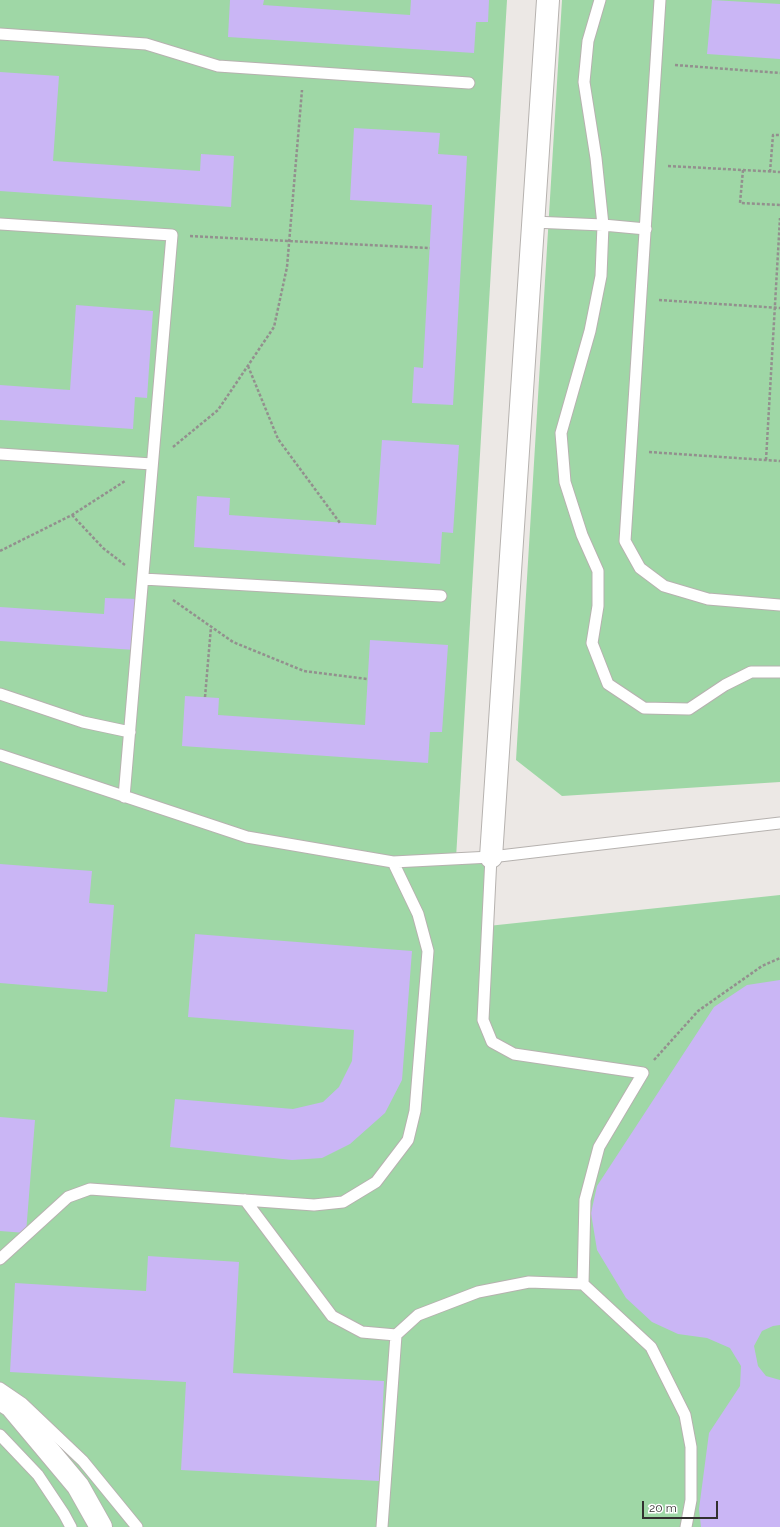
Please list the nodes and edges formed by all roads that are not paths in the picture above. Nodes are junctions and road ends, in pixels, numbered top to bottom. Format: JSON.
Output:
{"nodes":[{"id":1,"x":548,"y":0,"type":"edge"},
{"id":2,"x":600,"y":0,"type":"edge"},
{"id":3,"x":660,"y":0,"type":"edge"},
{"id":4,"x":0,"y":34,"type":"edge"},
{"id":5,"x":469,"y":83,"type":"dead end"},
{"id":6,"x":533,"y":222,"type":"junction"},
{"id":7,"x":0,"y":224,"type":"edge"},
{"id":8,"x":603,"y":225,"type":"junction"},
{"id":9,"x":646,"y":229,"type":"junction"},
{"id":10,"x":0,"y":454,"type":"edge"},
{"id":11,"x":152,"y":464,"type":"junction"},
{"id":12,"x":142,"y":579,"type":"junction"},
{"id":13,"x":440,"y":596,"type":"dead end"},
{"id":14,"x":780,"y":605,"type":"edge"},
{"id":15,"x":780,"y":672,"type":"edge"},
{"id":16,"x":0,"y":694,"type":"edge"},
{"id":17,"x":130,"y":732,"type":"junction"},
{"id":18,"x":0,"y":755,"type":"edge"},
{"id":19,"x":124,"y":796,"type":"junction"},
{"id":20,"x":780,"y":823,"type":"edge"},
{"id":21,"x":491,"y":857,"type":"junction"},
{"id":22,"x":393,"y":862,"type":"junction"},
{"id":23,"x":245,"y":1200,"type":"junction"},
{"id":24,"x":0,"y":1259,"type":"edge"},
{"id":25,"x":583,"y":1284,"type":"junction"},
{"id":26,"x":396,"y":1335,"type":"junction"},
{"id":27,"x":0,"y":1388,"type":"edge"},
{"id":28,"x":0,"y":1399,"type":"edge"},
{"id":29,"x":0,"y":1435,"type":"edge"},
{"id":30,"x":71,"y":1527,"type":"edge"},
{"id":31,"x":101,"y":1527,"type":"edge"},
{"id":32,"x":136,"y":1527,"type":"edge"},
{"id":33,"x":382,"y":1527,"type":"edge"},
{"id":34,"x":686,"y":1527,"type":"edge"}],
"edges":[{"from":1,"to":6,"type":"street"},
{"from":2,"to":8,"type":"lane"},
{"from":3,"to":9,"type":"lane"},
{"from":4,"to":5,"type":"lane"},
{"from":6,"to":8,"type":"lane"},
{"from":6,"to":21,"type":"street"},
{"from":7,"to":11,"type":"lane"},
{"from":8,"to":9,"type":"lane"},
{"from":8,"to":15,"type":"lane"},
{"from":9,"to":14,"type":"lane"},
{"from":10,"to":11,"type":"lane"},
{"from":11,"to":12,"type":"lane"},
{"from":12,"to":13,"type":"lane"},
{"from":12,"to":17,"type":"lane"},
{"from":16,"to":17,"type":"lane"},
{"from":17,"to":19,"type":"lane"},
{"from":18,"to":19,"type":"lane"},
{"from":19,"to":22,"type":"lane"},
{"from":20,"to":21,"type":"lane"},
{"from":21,"to":22,"type":"lane"},
{"from":21,"to":25,"type":"lane"},
{"from":22,"to":23,"type":"lane"},
{"from":23,"to":24,"type":"lane"},
{"from":23,"to":26,"type":"lane"},
{"from":25,"to":26,"type":"lane"},
{"from":25,"to":34,"type":"lane"},
{"from":26,"to":33,"type":"lane"},
{"from":27,"to":32,"type":"lane"},
{"from":28,"to":31,"type":"street"},
{"from":29,"to":30,"type":"lane"}]}
